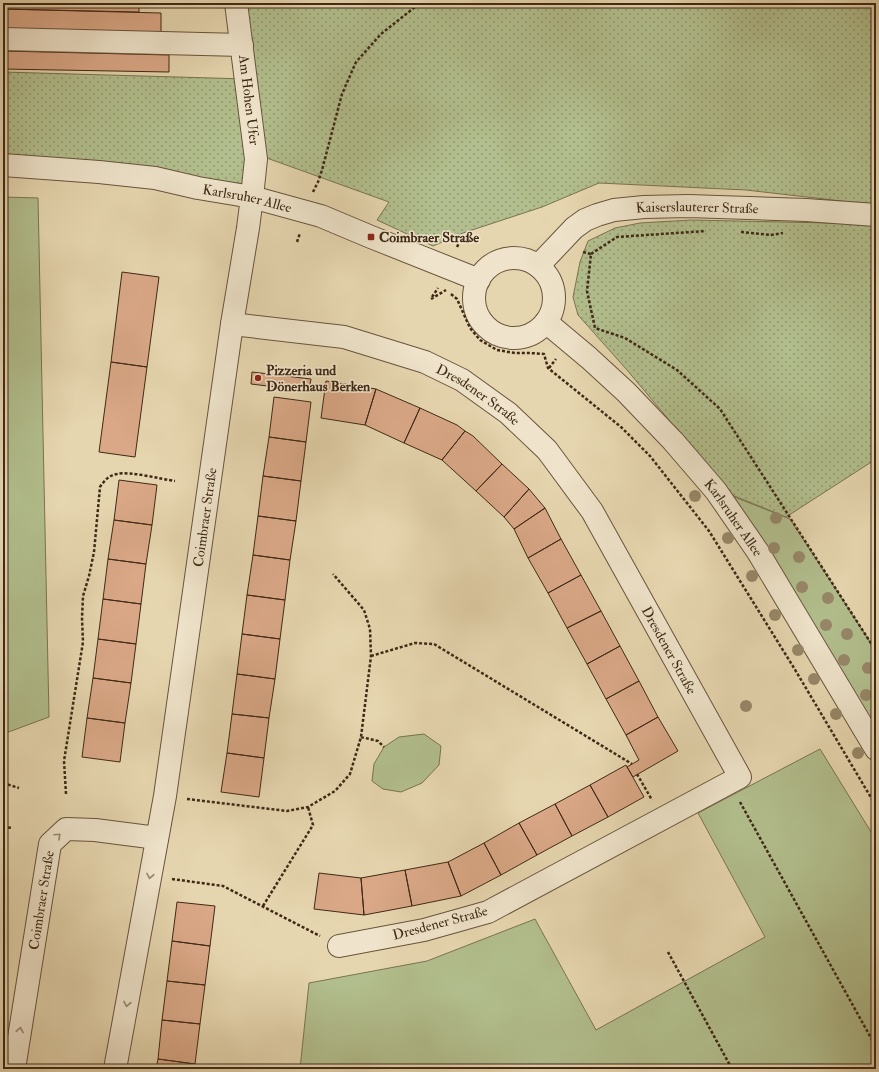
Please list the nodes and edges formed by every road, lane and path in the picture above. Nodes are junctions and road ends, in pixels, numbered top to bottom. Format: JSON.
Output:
{"nodes":[{"id":1,"x":236,"y":3,"type":"edge"},
{"id":2,"x":420,"y":3,"type":"edge"},
{"id":3,"x":3,"y":39,"type":"edge"},
{"id":4,"x":242,"y":45,"type":"junction"},
{"id":5,"x":3,"y":165,"type":"edge"},
{"id":6,"x":312,"y":196,"type":"dead end"},
{"id":7,"x":252,"y":197,"type":"junction"},
{"id":8,"x":876,"y":215,"type":"edge"},
{"id":9,"x":712,"y":230,"type":"dead end"},
{"id":10,"x":735,"y":231,"type":"dead end"},
{"id":11,"x":784,"y":232,"type":"dead end"},
{"id":12,"x":581,"y":251,"type":"dead end"},
{"id":13,"x":592,"y":254,"type":"junction"},
{"id":14,"x":538,"y":266,"type":"junction"},
{"id":15,"x":479,"y":280,"type":"junction"},
{"id":16,"x":431,"y":299,"type":"dead end"},
{"id":17,"x":546,"y":322,"type":"junction"},
{"id":18,"x":232,"y":324,"type":"junction"},
{"id":19,"x":175,"y":481,"type":"dead end"},
{"id":20,"x":333,"y":574,"type":"dead end"},
{"id":21,"x":876,"y":651,"type":"edge"},
{"id":22,"x":371,"y":656,"type":"junction"},
{"id":23,"x":361,"y":737,"type":"junction"},
{"id":24,"x":384,"y":747,"type":"dead end"},
{"id":25,"x":876,"y":749,"type":"edge"},
{"id":26,"x":632,"y":764,"type":"dead end"},
{"id":27,"x":637,"y":774,"type":"dead end"},
{"id":28,"x":729,"y":782,"type":"junction"},
{"id":29,"x":3,"y":783,"type":"edge"},
{"id":30,"x":19,"y":788,"type":"dead end"},
{"id":31,"x":66,"y":794,"type":"dead end"},
{"id":32,"x":165,"y":796,"type":"junction"},
{"id":33,"x":876,"y":806,"type":"edge"},
{"id":34,"x":308,"y":807,"type":"junction"},
{"id":35,"x":662,"y":818,"type":"junction"},
{"id":36,"x":3,"y":827,"type":"edge"},
{"id":37,"x":13,"y":828,"type":"dead end"},
{"id":38,"x":157,"y":838,"type":"junction"},
{"id":39,"x":165,"y":878,"type":"dead end"},
{"id":40,"x":263,"y":906,"type":"junction"},
{"id":41,"x":339,"y":946,"type":"joint"},
{"id":42,"x":668,"y":952,"type":"dead end"},
{"id":43,"x":876,"y":1047,"type":"edge"},
{"id":44,"x":14,"y":1069,"type":"edge"},
{"id":45,"x":115,"y":1069,"type":"edge"},
{"id":46,"x":732,"y":1069,"type":"edge"}],
"edges":[{"from":1,"to":4,"type":"street","name":"Am Hohen Ufer"},
{"from":2,"to":6,"type":"path"},
{"from":3,"to":4,"type":"street"},
{"from":4,"to":7,"type":"street","name":"Am Hohen Ufer"},
{"from":5,"to":7,"type":"street","name":"Karlsruher Allee"},
{"from":7,"to":15,"type":"street","name":"Karlsruher Allee"},
{"from":7,"to":18,"type":"street","name":"Coimbraer Straße"},
{"from":8,"to":14,"type":"street","name":"Kaiserslauterer Straße"},
{"from":9,"to":13,"type":"path"},
{"from":10,"to":11,"type":"path"},
{"from":12,"to":13,"type":"path"},
{"from":13,"to":21,"type":"path"},
{"from":14,"to":15,"type":"street"},
{"from":14,"to":17,"type":"street"},
{"from":15,"to":17,"type":"street"},
{"from":16,"to":33,"type":"path"},
{"from":17,"to":25,"type":"street","name":"Karlsruher Allee"},
{"from":18,"to":28,"type":"street","name":"Dresdener Straße"},
{"from":18,"to":32,"type":"street","name":"Coimbraer Straße"},
{"from":19,"to":31,"type":"path"},
{"from":20,"to":22,"type":"path"},
{"from":22,"to":23,"type":"path"},
{"from":22,"to":26,"type":"path"},
{"from":23,"to":24,"type":"path"},
{"from":23,"to":34,"type":"path"},
{"from":27,"to":35,"type":"path"},
{"from":28,"to":35,"type":"street","name":"Dresdener Straße"},
{"from":28,"to":43,"type":"path"},
{"from":29,"to":30,"type":"path"},
{"from":32,"to":34,"type":"path"},
{"from":32,"to":38,"type":"street","name":"Coimbraer Straße"},
{"from":34,"to":40,"type":"path"},
{"from":35,"to":41,"type":"street","name":"Dresdener Straße"},
{"from":36,"to":37,"type":"path"},
{"from":44,"to":38,"type":"street","name":"Coimbraer Straße","one_way":true},
{"from":38,"to":45,"type":"street","name":"Coimbraer Straße","one_way":true},
{"from":39,"to":40,"type":"path"},
{"from":40,"to":41,"type":"path"},
{"from":42,"to":46,"type":"path"}]}
